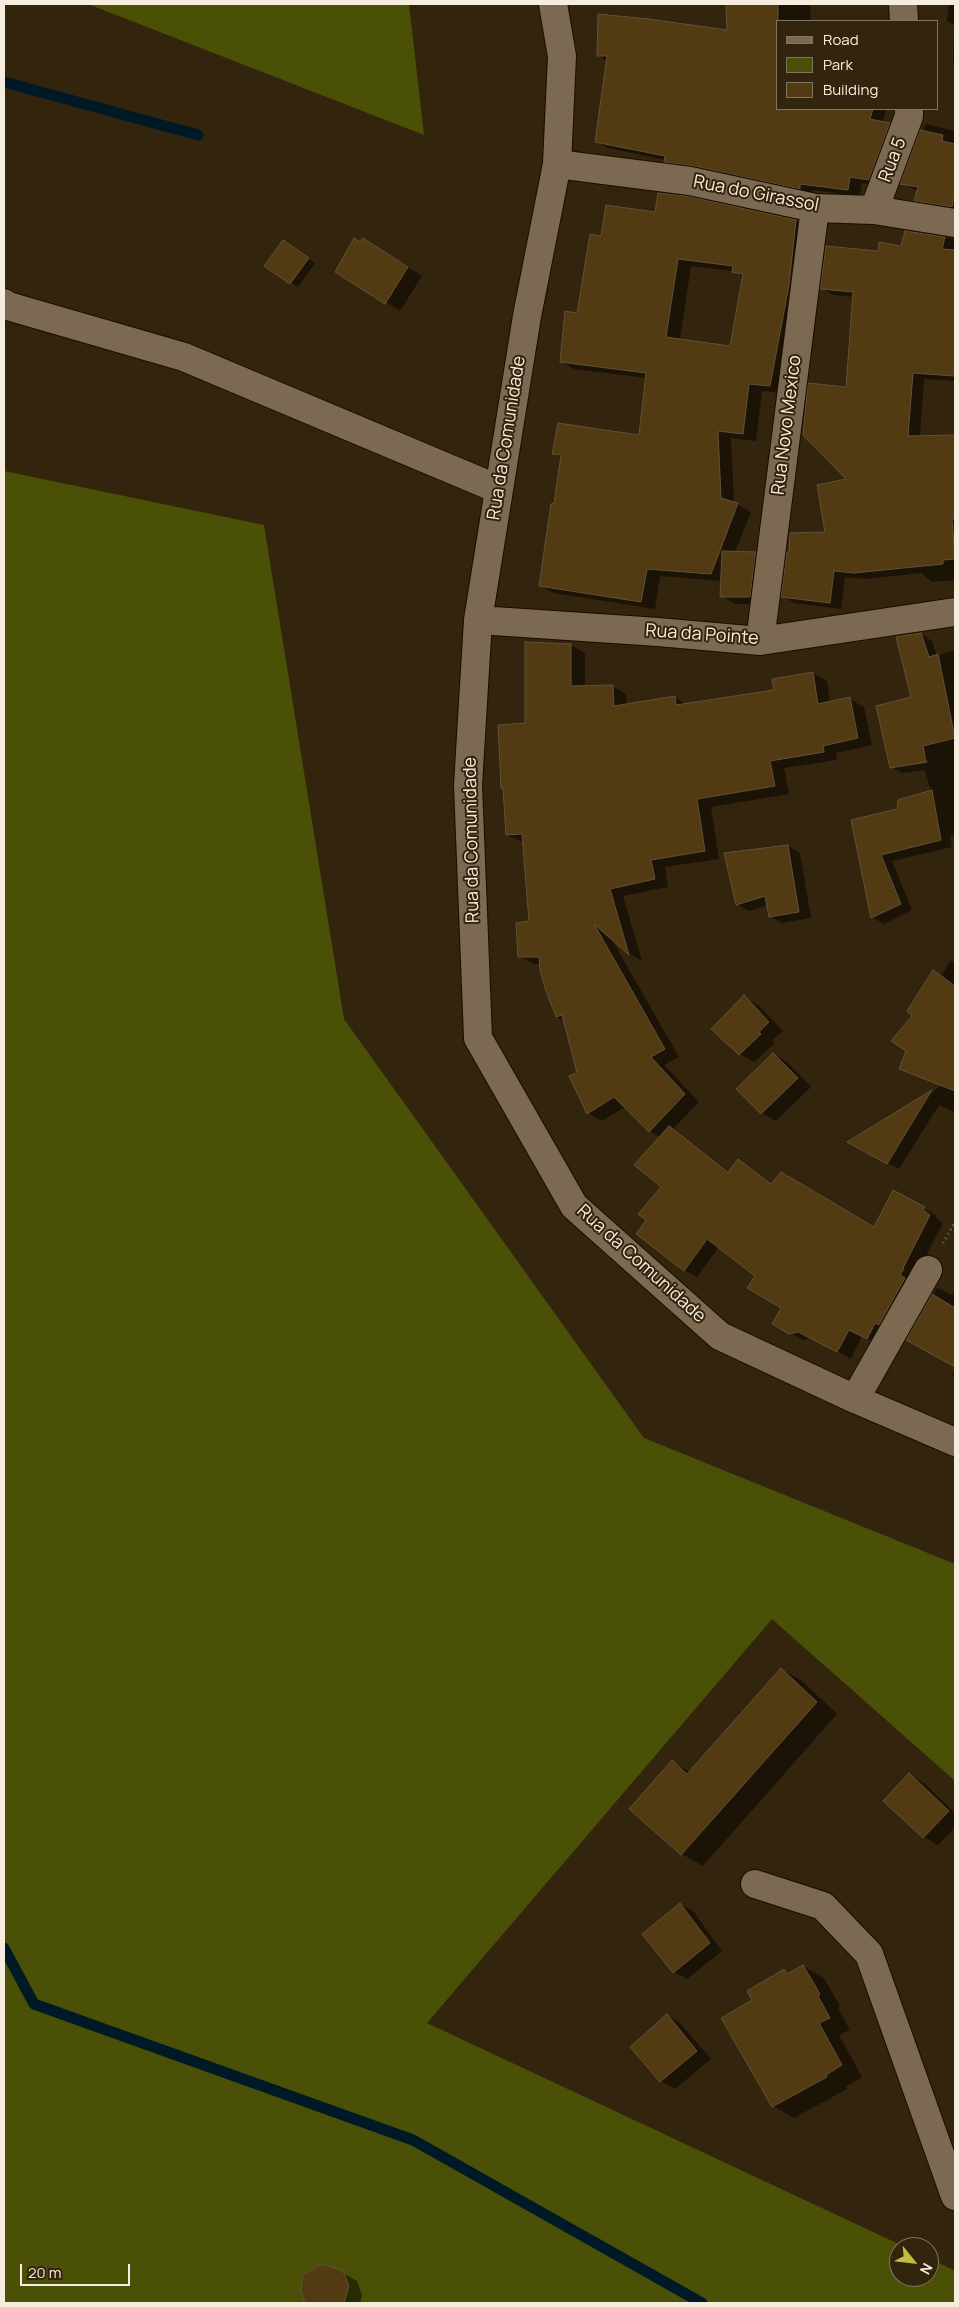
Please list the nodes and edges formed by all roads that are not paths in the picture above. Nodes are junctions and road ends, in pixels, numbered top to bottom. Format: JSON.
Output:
{"nodes":[{"id":1,"x":553,"y":4,"type":"edge"},
{"id":2,"x":903,"y":4,"type":"edge"},
{"id":3,"x":904,"y":20,"type":"edge"},
{"id":4,"x":909,"y":110,"type":"edge"},
{"id":5,"x":558,"y":164,"type":"junction"},
{"id":6,"x":815,"y":208,"type":"junction"},
{"id":7,"x":874,"y":210,"type":"junction"},
{"id":8,"x":955,"y":223,"type":"edge"},
{"id":9,"x":4,"y":303,"type":"edge"},
{"id":10,"x":498,"y":489,"type":"junction"},
{"id":11,"x":955,"y":612,"type":"edge"},
{"id":12,"x":478,"y":620,"type":"junction"},
{"id":13,"x":760,"y":641,"type":"junction"},
{"id":14,"x":928,"y":1270,"type":"dead end"},
{"id":15,"x":855,"y":1399,"type":"junction"},
{"id":16,"x":955,"y":1442,"type":"edge"},
{"id":17,"x":756,"y":1884,"type":"dead end"},
{"id":18,"x":955,"y":2196,"type":"edge"}],
"edges":[{"from":1,"to":5,"type":"street","name":"Rua da Comunidade"},
{"from":2,"to":3,"type":"street"},
{"from":4,"to":7,"type":"street","name":"Rua 5"},
{"from":5,"to":6,"type":"street","name":"Rua do Girassol"},
{"from":5,"to":10,"type":"street","name":"Rua da Comunidade"},
{"from":6,"to":7,"type":"street","name":"Rua do Girassol"},
{"from":6,"to":13,"type":"street","name":"Rua Novo Mexico"},
{"from":7,"to":8,"type":"street","name":"Rua do Girassol"},
{"from":9,"to":10,"type":"street"},
{"from":10,"to":12,"type":"street","name":"Rua da Comunidade"},
{"from":11,"to":13,"type":"street","name":"Rua da Pointe"},
{"from":12,"to":13,"type":"street","name":"Rua da Pointe"},
{"from":12,"to":15,"type":"street","name":"Rua da Comunidade"},
{"from":14,"to":15,"type":"street"},
{"from":15,"to":16,"type":"street","name":"Rua da Comunidade"},
{"from":17,"to":18,"type":"street"}]}
